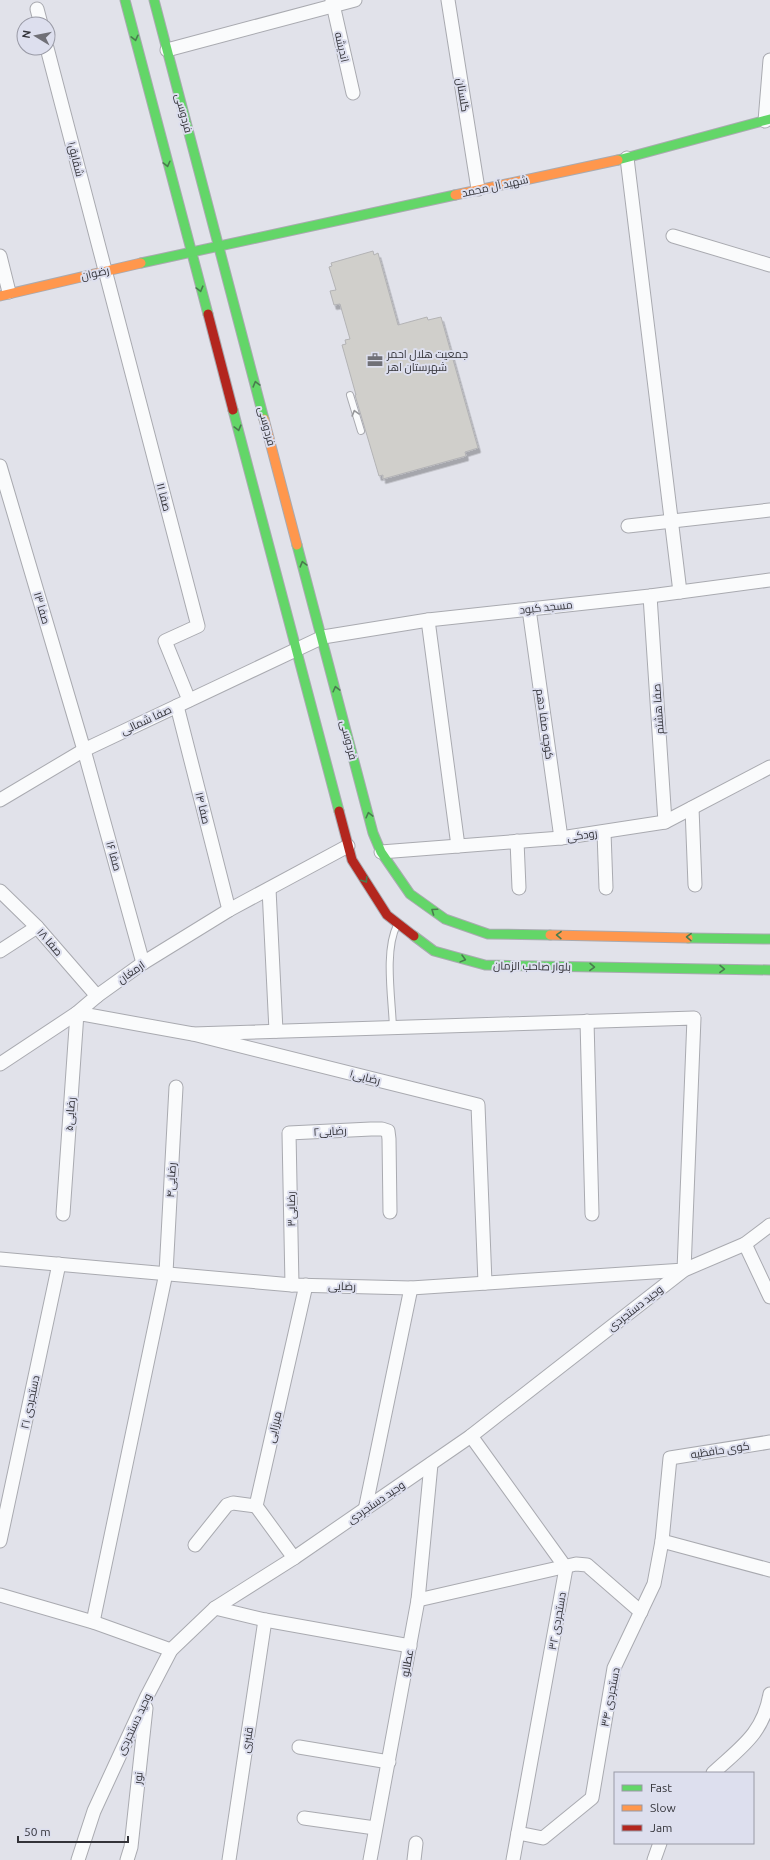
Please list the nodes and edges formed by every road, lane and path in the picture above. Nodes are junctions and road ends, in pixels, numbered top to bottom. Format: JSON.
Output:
{"nodes":[{"id":1,"x":125,"y":0,"type":"edge"},
{"id":2,"x":154,"y":0,"type":"edge"},
{"id":3,"x":355,"y":0,"type":"edge"},
{"id":4,"x":448,"y":0,"type":"edge"},
{"id":5,"x":332,"y":3,"type":"edge"},
{"id":6,"x":37,"y":9,"type":"dead end"},
{"id":7,"x":39,"y":16,"type":"edge"},
{"id":8,"x":167,"y":50,"type":"junction"},
{"id":9,"x":49,"y":56,"type":"edge"},
{"id":10,"x":770,"y":60,"type":"edge"},
{"id":11,"x":353,"y":93,"type":"dead end"},
{"id":12,"x":768,"y":120,"type":"edge"},
{"id":13,"x":627,"y":158,"type":"junction"},
{"id":14,"x":478,"y":189,"type":"junction"},
{"id":15,"x":673,"y":236,"type":"dead end"},
{"id":16,"x":218,"y":245,"type":"junction"},
{"id":17,"x":190,"y":251,"type":"junction"},
{"id":18,"x":0,"y":256,"type":"edge"},
{"id":19,"x":770,"y":265,"type":"edge"},
{"id":20,"x":104,"y":271,"type":"junction"},
{"id":21,"x":5,"y":294,"type":"edge"},
{"id":22,"x":350,"y":395,"type":"dead end"},
{"id":23,"x":361,"y":430,"type":"dead end"},
{"id":24,"x":0,"y":466,"type":"edge"},
{"id":25,"x":770,"y":510,"type":"edge"},
{"id":26,"x":672,"y":521,"type":"junction"},
{"id":27,"x":628,"y":526,"type":"dead end"},
{"id":28,"x":770,"y":580,"type":"edge"},
{"id":29,"x":680,"y":592,"type":"junction"},
{"id":30,"x":650,"y":596,"type":"junction"},
{"id":31,"x":529,"y":609,"type":"junction"},
{"id":32,"x":428,"y":620,"type":"junction"},
{"id":33,"x":323,"y":637,"type":"junction"},
{"id":34,"x":297,"y":650,"type":"junction"},
{"id":35,"x":189,"y":700,"type":"junction"},
{"id":36,"x":177,"y":706,"type":"junction"},
{"id":37,"x":84,"y":750,"type":"junction"},
{"id":38,"x":770,"y":767,"type":"edge"},
{"id":39,"x":0,"y":800,"type":"edge"},
{"id":40,"x":692,"y":808,"type":"junction"},
{"id":41,"x":666,"y":822,"type":"junction"},
{"id":42,"x":604,"y":832,"type":"junction"},
{"id":43,"x":561,"y":838,"type":"junction"},
{"id":44,"x":517,"y":842,"type":"junction"},
{"id":45,"x":348,"y":846,"type":"junction"},
{"id":46,"x":458,"y":846,"type":"junction"},
{"id":47,"x":380,"y":852,"type":"junction"},
{"id":48,"x":694,"y":885,"type":"dead end"},
{"id":49,"x":519,"y":888,"type":"dead end"},
{"id":50,"x":606,"y":888,"type":"dead end"},
{"id":51,"x":269,"y":889,"type":"junction"},
{"id":52,"x":0,"y":891,"type":"edge"},
{"id":53,"x":229,"y":910,"type":"junction"},
{"id":54,"x":397,"y":923,"type":"junction"},
{"id":55,"x":37,"y":927,"type":"junction"},
{"id":56,"x":770,"y":939,"type":"edge"},
{"id":57,"x":0,"y":951,"type":"edge"},
{"id":58,"x":143,"y":963,"type":"junction"},
{"id":59,"x":770,"y":970,"type":"edge"},
{"id":60,"x":97,"y":996,"type":"junction"},
{"id":61,"x":78,"y":1013,"type":"junction"},
{"id":62,"x":587,"y":1021,"type":"junction"},
{"id":63,"x":393,"y":1028,"type":"junction"},
{"id":64,"x":276,"y":1031,"type":"junction"},
{"id":65,"x":193,"y":1034,"type":"junction"},
{"id":66,"x":0,"y":1064,"type":"edge"},
{"id":67,"x":176,"y":1087,"type":"dead end"},
{"id":68,"x":289,"y":1133,"type":"joint"},
{"id":69,"x":390,"y":1212,"type":"dead end"},
{"id":70,"x":63,"y":1214,"type":"dead end"},
{"id":71,"x":592,"y":1214,"type":"dead end"},
{"id":72,"x":770,"y":1225,"type":"edge"},
{"id":73,"x":745,"y":1244,"type":"junction"},
{"id":74,"x":0,"y":1259,"type":"edge"},
{"id":75,"x":59,"y":1264,"type":"junction"},
{"id":76,"x":684,"y":1270,"type":"junction"},
{"id":77,"x":166,"y":1273,"type":"junction"},
{"id":78,"x":485,"y":1283,"type":"junction"},
{"id":79,"x":292,"y":1285,"type":"junction"},
{"id":80,"x":306,"y":1285,"type":"junction"},
{"id":81,"x":410,"y":1288,"type":"junction"},
{"id":82,"x":770,"y":1297,"type":"edge"},
{"id":83,"x":471,"y":1436,"type":"junction"},
{"id":84,"x":770,"y":1442,"type":"edge"},
{"id":85,"x":670,"y":1458,"type":"joint"},
{"id":86,"x":431,"y":1464,"type":"junction"},
{"id":87,"x":256,"y":1506,"type":"junction"},
{"id":88,"x":365,"y":1510,"type":"junction"},
{"id":89,"x":0,"y":1541,"type":"edge"},
{"id":90,"x":662,"y":1541,"type":"junction"},
{"id":91,"x":195,"y":1545,"type":"dead end"},
{"id":92,"x":294,"y":1558,"type":"junction"},
{"id":93,"x":566,"y":1568,"type":"junction"},
{"id":94,"x":770,"y":1570,"type":"edge"},
{"id":95,"x":0,"y":1596,"type":"edge"},
{"id":96,"x":418,"y":1600,"type":"junction"},
{"id":97,"x":215,"y":1608,"type":"junction"},
{"id":98,"x":641,"y":1612,"type":"junction"},
{"id":99,"x":265,"y":1620,"type":"junction"},
{"id":100,"x":92,"y":1622,"type":"junction"},
{"id":101,"x":410,"y":1646,"type":"junction"},
{"id":102,"x":171,"y":1650,"type":"junction"},
{"id":103,"x":770,"y":1694,"type":"edge"},
{"id":104,"x":147,"y":1696,"type":"junction"},
{"id":105,"x":299,"y":1748,"type":"dead end"},
{"id":106,"x":389,"y":1762,"type":"junction"},
{"id":107,"x":714,"y":1772,"type":"edge"},
{"id":108,"x":304,"y":1818,"type":"dead end"},
{"id":109,"x":375,"y":1828,"type":"junction"},
{"id":110,"x":518,"y":1834,"type":"junction"},
{"id":111,"x":416,"y":1843,"type":"dead end"},
{"id":112,"x":660,"y":1844,"type":"edge"},
{"id":113,"x":78,"y":1860,"type":"edge"},
{"id":114,"x":127,"y":1860,"type":"edge"},
{"id":115,"x":229,"y":1860,"type":"edge"},
{"id":116,"x":370,"y":1860,"type":"edge"},
{"id":117,"x":414,"y":1860,"type":"edge"},
{"id":118,"x":513,"y":1860,"type":"edge"},
{"id":119,"x":654,"y":1860,"type":"edge"}],
"edges":[{"from":1,"to":17,"type":"main road","one_way":true},
{"from":2,"to":8,"type":"main road","name":"فردوسی"},
{"from":3,"to":5,"type":"street"},
{"from":4,"to":14,"type":"street","name":"گلستان"},
{"from":5,"to":8,"type":"street"},
{"from":5,"to":11,"type":"street","name":"اندیشه"},
{"from":6,"to":7,"type":"street"},
{"from":8,"to":16,"type":"main road","name":"فردوسی"},
{"from":9,"to":20,"type":"street","name":"شقایق۱"},
{"from":10,"to":12,"type":"street"},
{"from":12,"to":13,"type":"main road","name":"شهید آل محمد"},
{"from":13,"to":14,"type":"main road","name":"شهید آل محمد"},
{"from":13,"to":26,"type":"street"},
{"from":14,"to":16,"type":"main road","name":"شهید آل محمد"},
{"from":15,"to":19,"type":"street"},
{"from":16,"to":17,"type":"main road","name":"شهید آل محمد"},
{"from":33,"to":16,"type":"main road","name":"فردوسی","one_way":true},
{"from":17,"to":20,"type":"main road","name":"رضوان"},
{"from":17,"to":34,"type":"main road","one_way":true},
{"from":18,"to":21,"type":"street"},
{"from":20,"to":21,"type":"main road","name":"رضوان"},
{"from":20,"to":35,"type":"street","name":"صفا ۱۱"},
{"from":23,"to":22,"type":"lane","one_way":true},
{"from":24,"to":37,"type":"street","name":"صفا ۱۳"},
{"from":25,"to":26,"type":"street"},
{"from":26,"to":27,"type":"street"},
{"from":26,"to":29,"type":"street"},
{"from":28,"to":29,"type":"street","name":"مسجد کبود"},
{"from":29,"to":30,"type":"street","name":"مسجد کبود"},
{"from":30,"to":31,"type":"street","name":"مسجد کبود"},
{"from":30,"to":41,"type":"street","name":"صفا هشتم"},
{"from":31,"to":32,"type":"street","name":"مسجد کبود"},
{"from":31,"to":43,"type":"street","name":"کوچه صفا دهم"},
{"from":32,"to":33,"type":"street","name":"مسجد کبود"},
{"from":32,"to":46,"type":"street"},
{"from":33,"to":34,"type":"street","name":"مسجد کبود"},
{"from":47,"to":33,"type":"main road","name":"فردوسی","one_way":true},
{"from":34,"to":35,"type":"street","name":"صفا شمالی"},
{"from":34,"to":45,"type":"main road"},
{"from":35,"to":36,"type":"street","name":"صفا شمالی"},
{"from":36,"to":37,"type":"street","name":"صفا شمالی"},
{"from":36,"to":53,"type":"street","name":"صفا ۱۴"},
{"from":37,"to":39,"type":"street","name":"صفا شمالی"},
{"from":37,"to":58,"type":"street","name":"صفا ۱۶"},
{"from":38,"to":40,"type":"street","name":"رودکی"},
{"from":40,"to":41,"type":"street","name":"رودکی"},
{"from":40,"to":48,"type":"street"},
{"from":41,"to":42,"type":"street","name":"رودکی"},
{"from":42,"to":43,"type":"street","name":"رودکی"},
{"from":42,"to":50,"type":"street"},
{"from":43,"to":44,"type":"street","name":"رودکی"},
{"from":44,"to":46,"type":"street","name":"رودکی"},
{"from":44,"to":49,"type":"street"},
{"from":45,"to":51,"type":"street","name":"ارمغان"},
{"from":45,"to":54,"type":"main road","name":"بلوار صاحب الزمان","one_way":true},
{"from":46,"to":47,"type":"street","name":"رودکی"},
{"from":56,"to":47,"type":"main road","one_way":true},
{"from":51,"to":53,"type":"street","name":"ارمغان"},
{"from":51,"to":64,"type":"street"},
{"from":52,"to":55,"type":"street","name":"صفا ۱۸"},
{"from":53,"to":58,"type":"street","name":"ارمغان"},
{"from":54,"to":59,"type":"main road","name":"بلوار صاحب الزمان","one_way":true},
{"from":54,"to":63,"type":"lane"},
{"from":55,"to":57,"type":"street"},
{"from":55,"to":60,"type":"street","name":"صفا ۱۸"},
{"from":58,"to":60,"type":"street","name":"ارمغان"},
{"from":60,"to":61,"type":"street","name":"ارمغان"},
{"from":61,"to":65,"type":"street","name":"رضایی۱"},
{"from":61,"to":66,"type":"street","name":"ارمغان"},
{"from":61,"to":70,"type":"street","name":"رضایی۵"},
{"from":62,"to":63,"type":"street"},
{"from":62,"to":71,"type":"street"},
{"from":62,"to":76,"type":"street"},
{"from":63,"to":64,"type":"street"},
{"from":64,"to":65,"type":"street"},
{"from":65,"to":78,"type":"street","name":"رضایی۱"},
{"from":67,"to":77,"type":"street","name":"رضایی۴"},
{"from":68,"to":69,"type":"street","name":"رضایی۲"},
{"from":68,"to":79,"type":"street","name":"رضایی۳"},
{"from":72,"to":73,"type":"street","name":"وحید دستجردی"},
{"from":73,"to":76,"type":"street","name":"وحید دستجردی"},
{"from":73,"to":82,"type":"street"},
{"from":74,"to":75,"type":"street","name":"رضایی"},
{"from":75,"to":77,"type":"street","name":"رضایی"},
{"from":75,"to":89,"type":"street","name":"دستجردی ۲۱"},
{"from":76,"to":78,"type":"street","name":"رضایی"},
{"from":76,"to":83,"type":"street","name":"وحید دستجردی"},
{"from":77,"to":79,"type":"street","name":"رضایی"},
{"from":77,"to":100,"type":"street","name":"رضایی۴"},
{"from":78,"to":81,"type":"street","name":"رضایی"},
{"from":79,"to":80,"type":"street","name":"رضایی"},
{"from":80,"to":81,"type":"street","name":"رضایی"},
{"from":80,"to":87,"type":"street","name":"میرزایی"},
{"from":81,"to":88,"type":"street"},
{"from":83,"to":86,"type":"street","name":"وحید دستجردی"},
{"from":83,"to":93,"type":"street"},
{"from":84,"to":85,"type":"street","name":"کوی حافظیه"},
{"from":85,"to":90,"type":"street","name":"دستجردی ۳۴"},
{"from":86,"to":88,"type":"street","name":"وحید دستجردی"},
{"from":86,"to":96,"type":"street","name":"عطالو"},
{"from":87,"to":91,"type":"street"},
{"from":87,"to":92,"type":"street"},
{"from":88,"to":92,"type":"street","name":"وحید دستجردی"},
{"from":90,"to":94,"type":"street"},
{"from":90,"to":98,"type":"street","name":"دستجردی ۳۴"},
{"from":92,"to":97,"type":"street","name":"وحید دستجردی"},
{"from":93,"to":96,"type":"street"},
{"from":93,"to":98,"type":"street"},
{"from":93,"to":110,"type":"street","name":"دستجردی ۳۲"},
{"from":95,"to":100,"type":"street"},
{"from":96,"to":101,"type":"street","name":"عطالو"},
{"from":97,"to":99,"type":"street"},
{"from":97,"to":102,"type":"street","name":"وحید دستجردی"},
{"from":98,"to":110,"type":"street","name":"دستجردی ۳۴"},
{"from":99,"to":101,"type":"street"},
{"from":99,"to":115,"type":"street","name":"قنبری"},
{"from":100,"to":102,"type":"street"},
{"from":101,"to":106,"type":"street","name":"عطالو"},
{"from":102,"to":104,"type":"street","name":"وحید دستجردی"},
{"from":103,"to":107,"type":"street"},
{"from":104,"to":113,"type":"street","name":"وحید دستجردی"},
{"from":104,"to":114,"type":"street","name":"نور"},
{"from":105,"to":106,"type":"street"},
{"from":106,"to":109,"type":"street","name":"عطالو"},
{"from":108,"to":109,"type":"street"},
{"from":109,"to":116,"type":"street","name":"عطالو"},
{"from":110,"to":118,"type":"street","name":"دستجردی ۳۲"},
{"from":111,"to":117,"type":"street"},
{"from":112,"to":119,"type":"street"}]}
